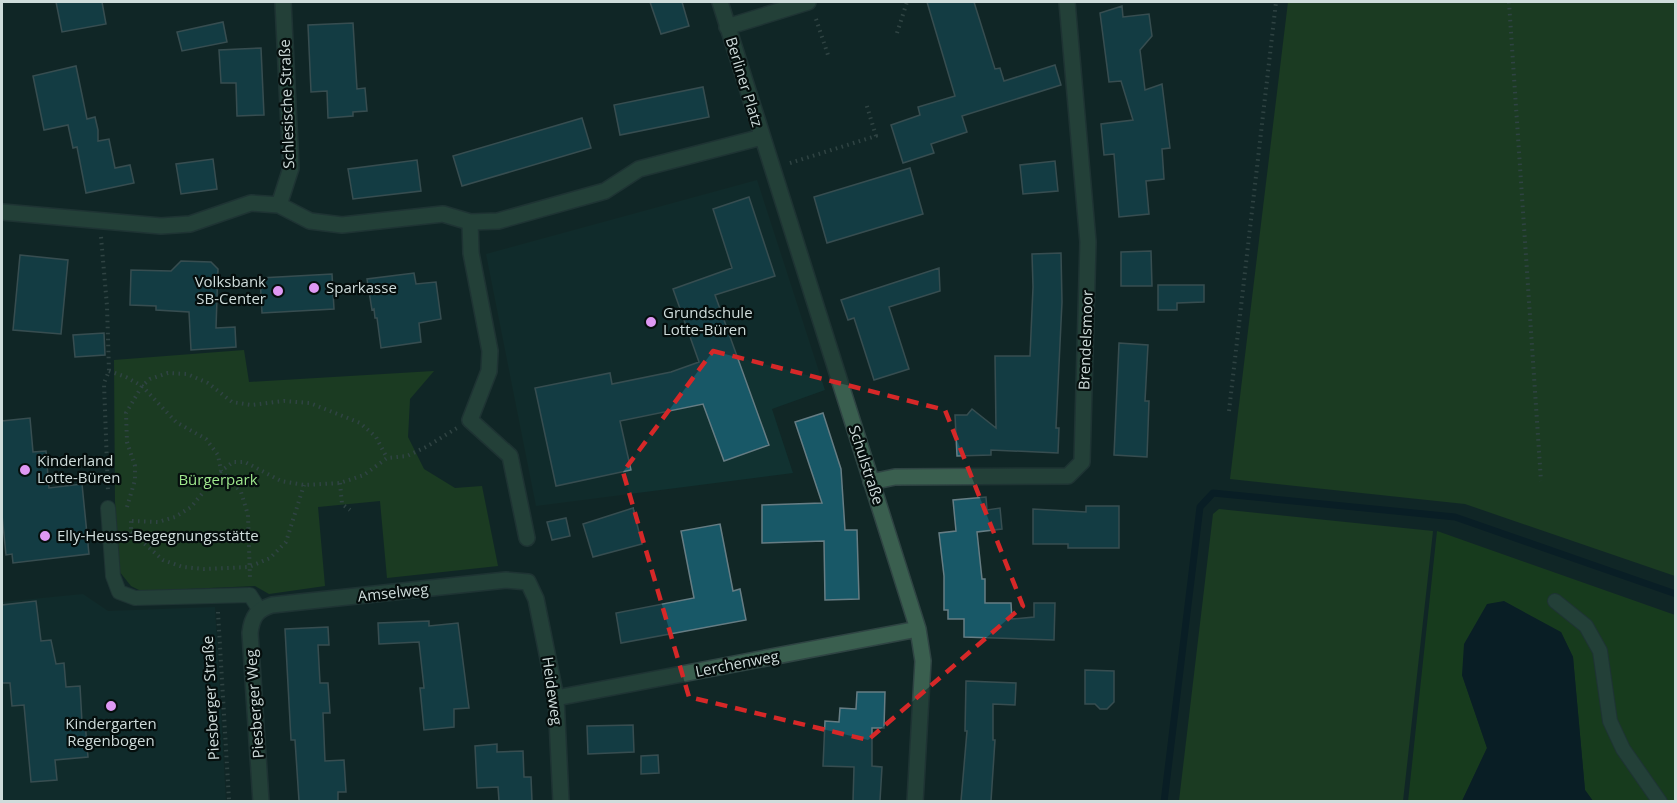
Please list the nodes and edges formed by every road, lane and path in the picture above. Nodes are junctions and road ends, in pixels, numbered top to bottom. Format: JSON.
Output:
{"nodes":[{"id":1,"x":283,"y":2,"type":"edge"},
{"id":2,"x":720,"y":2,"type":"edge"},
{"id":3,"x":907,"y":2,"type":"edge"},
{"id":4,"x":1067,"y":2,"type":"edge"},
{"id":5,"x":1276,"y":2,"type":"edge"},
{"id":6,"x":1509,"y":2,"type":"edge"},
{"id":7,"x":811,"y":7,"type":"edge"},
{"id":8,"x":727,"y":27,"type":"junction"},
{"id":9,"x":897,"y":33,"type":"dead end"},
{"id":10,"x":828,"y":55,"type":"dead end"},
{"id":11,"x":866,"y":103,"type":"dead end"},
{"id":12,"x":762,"y":137,"type":"junction"},
{"id":13,"x":772,"y":169,"type":"junction"},
{"id":14,"x":279,"y":205,"type":"junction"},
{"id":15,"x":2,"y":212,"type":"edge"},
{"id":16,"x":100,"y":221,"type":"junction"},
{"id":17,"x":470,"y":222,"type":"junction"},
{"id":18,"x":110,"y":371,"type":"junction"},
{"id":19,"x":142,"y":386,"type":"junction"},
{"id":20,"x":1229,"y":411,"type":"dead end"},
{"id":21,"x":470,"y":420,"type":"junction"},
{"id":22,"x":387,"y":458,"type":"junction"},
{"id":23,"x":222,"y":471,"type":"junction"},
{"id":24,"x":1541,"y":481,"type":"dead end"},
{"id":25,"x":871,"y":482,"type":"junction"},
{"id":26,"x":340,"y":483,"type":"junction"},
{"id":27,"x":304,"y":485,"type":"junction"},
{"id":28,"x":108,"y":508,"type":"joint"},
{"id":29,"x":350,"y":510,"type":"dead end"},
{"id":30,"x":125,"y":511,"type":"dead end"},
{"id":31,"x":132,"y":521,"type":"dead end"},
{"id":32,"x":131,"y":532,"type":"dead end"},
{"id":33,"x":528,"y":538,"type":"dead end"},
{"id":34,"x":249,"y":567,"type":"junction"},
{"id":35,"x":528,"y":582,"type":"joint"},
{"id":36,"x":250,"y":595,"type":"junction"},
{"id":37,"x":217,"y":596,"type":"junction"},
{"id":38,"x":1555,"y":601,"type":"dead end"},
{"id":39,"x":260,"y":609,"type":"junction"},
{"id":40,"x":918,"y":629,"type":"junction"},
{"id":41,"x":556,"y":698,"type":"junction"},
{"id":42,"x":229,"y":800,"type":"dead end"},
{"id":43,"x":261,"y":801,"type":"edge"},
{"id":44,"x":561,"y":801,"type":"edge"},
{"id":45,"x":915,"y":801,"type":"edge"},
{"id":46,"x":1660,"y":801,"type":"edge"}],
"edges":[{"from":1,"to":14,"type":"street","name":"Schlesische Straße"},
{"from":2,"to":8,"type":"street","name":"Berliner Platz"},
{"from":3,"to":9,"type":"path"},
{"from":4,"to":25,"type":"street","name":"Brendelsmoor"},
{"from":5,"to":20,"type":"path"},
{"from":6,"to":24,"type":"path"},
{"from":7,"to":8,"type":"street"},
{"from":7,"to":10,"type":"path"},
{"from":8,"to":12,"type":"street","name":"Berliner Platz"},
{"from":11,"to":13,"type":"path"},
{"from":12,"to":13,"type":"street","name":"Schulstraße"},
{"from":12,"to":17,"type":"street"},
{"from":13,"to":25,"type":"street","name":"Schulstraße"},
{"from":14,"to":16,"type":"street"},
{"from":14,"to":17,"type":"street"},
{"from":15,"to":16,"type":"street"},
{"from":16,"to":18,"type":"path"},
{"from":17,"to":21,"type":"street"},
{"from":18,"to":19,"type":"path"},
{"from":18,"to":28,"type":"path"},
{"from":19,"to":22,"type":"path"},
{"from":19,"to":23,"type":"path"},
{"from":19,"to":30,"type":"path"},
{"from":21,"to":22,"type":"path"},
{"from":21,"to":33,"type":"street"},
{"from":22,"to":26,"type":"path"},
{"from":23,"to":27,"type":"path"},
{"from":23,"to":31,"type":"path"},
{"from":23,"to":34,"type":"path"},
{"from":25,"to":40,"type":"street","name":"Schulstraße"},
{"from":26,"to":27,"type":"path"},
{"from":26,"to":29,"type":"path"},
{"from":27,"to":34,"type":"path"},
{"from":28,"to":37,"type":"lane"},
{"from":32,"to":34,"type":"path"},
{"from":34,"to":36,"type":"path"},
{"from":35,"to":39,"type":"street","name":"Amselweg"},
{"from":35,"to":41,"type":"street","name":"Heideweg"},
{"from":36,"to":37,"type":"lane"},
{"from":36,"to":39,"type":"lane"},
{"from":37,"to":42,"type":"path","name":"Piesberger Straße"},
{"from":38,"to":46,"type":"lane"},
{"from":39,"to":43,"type":"street","name":"Piesberger Weg"},
{"from":40,"to":41,"type":"street","name":"Lerchenweg"},
{"from":40,"to":45,"type":"street","name":"Schulstraße"},
{"from":41,"to":44,"type":"street","name":"Heideweg"}]}
